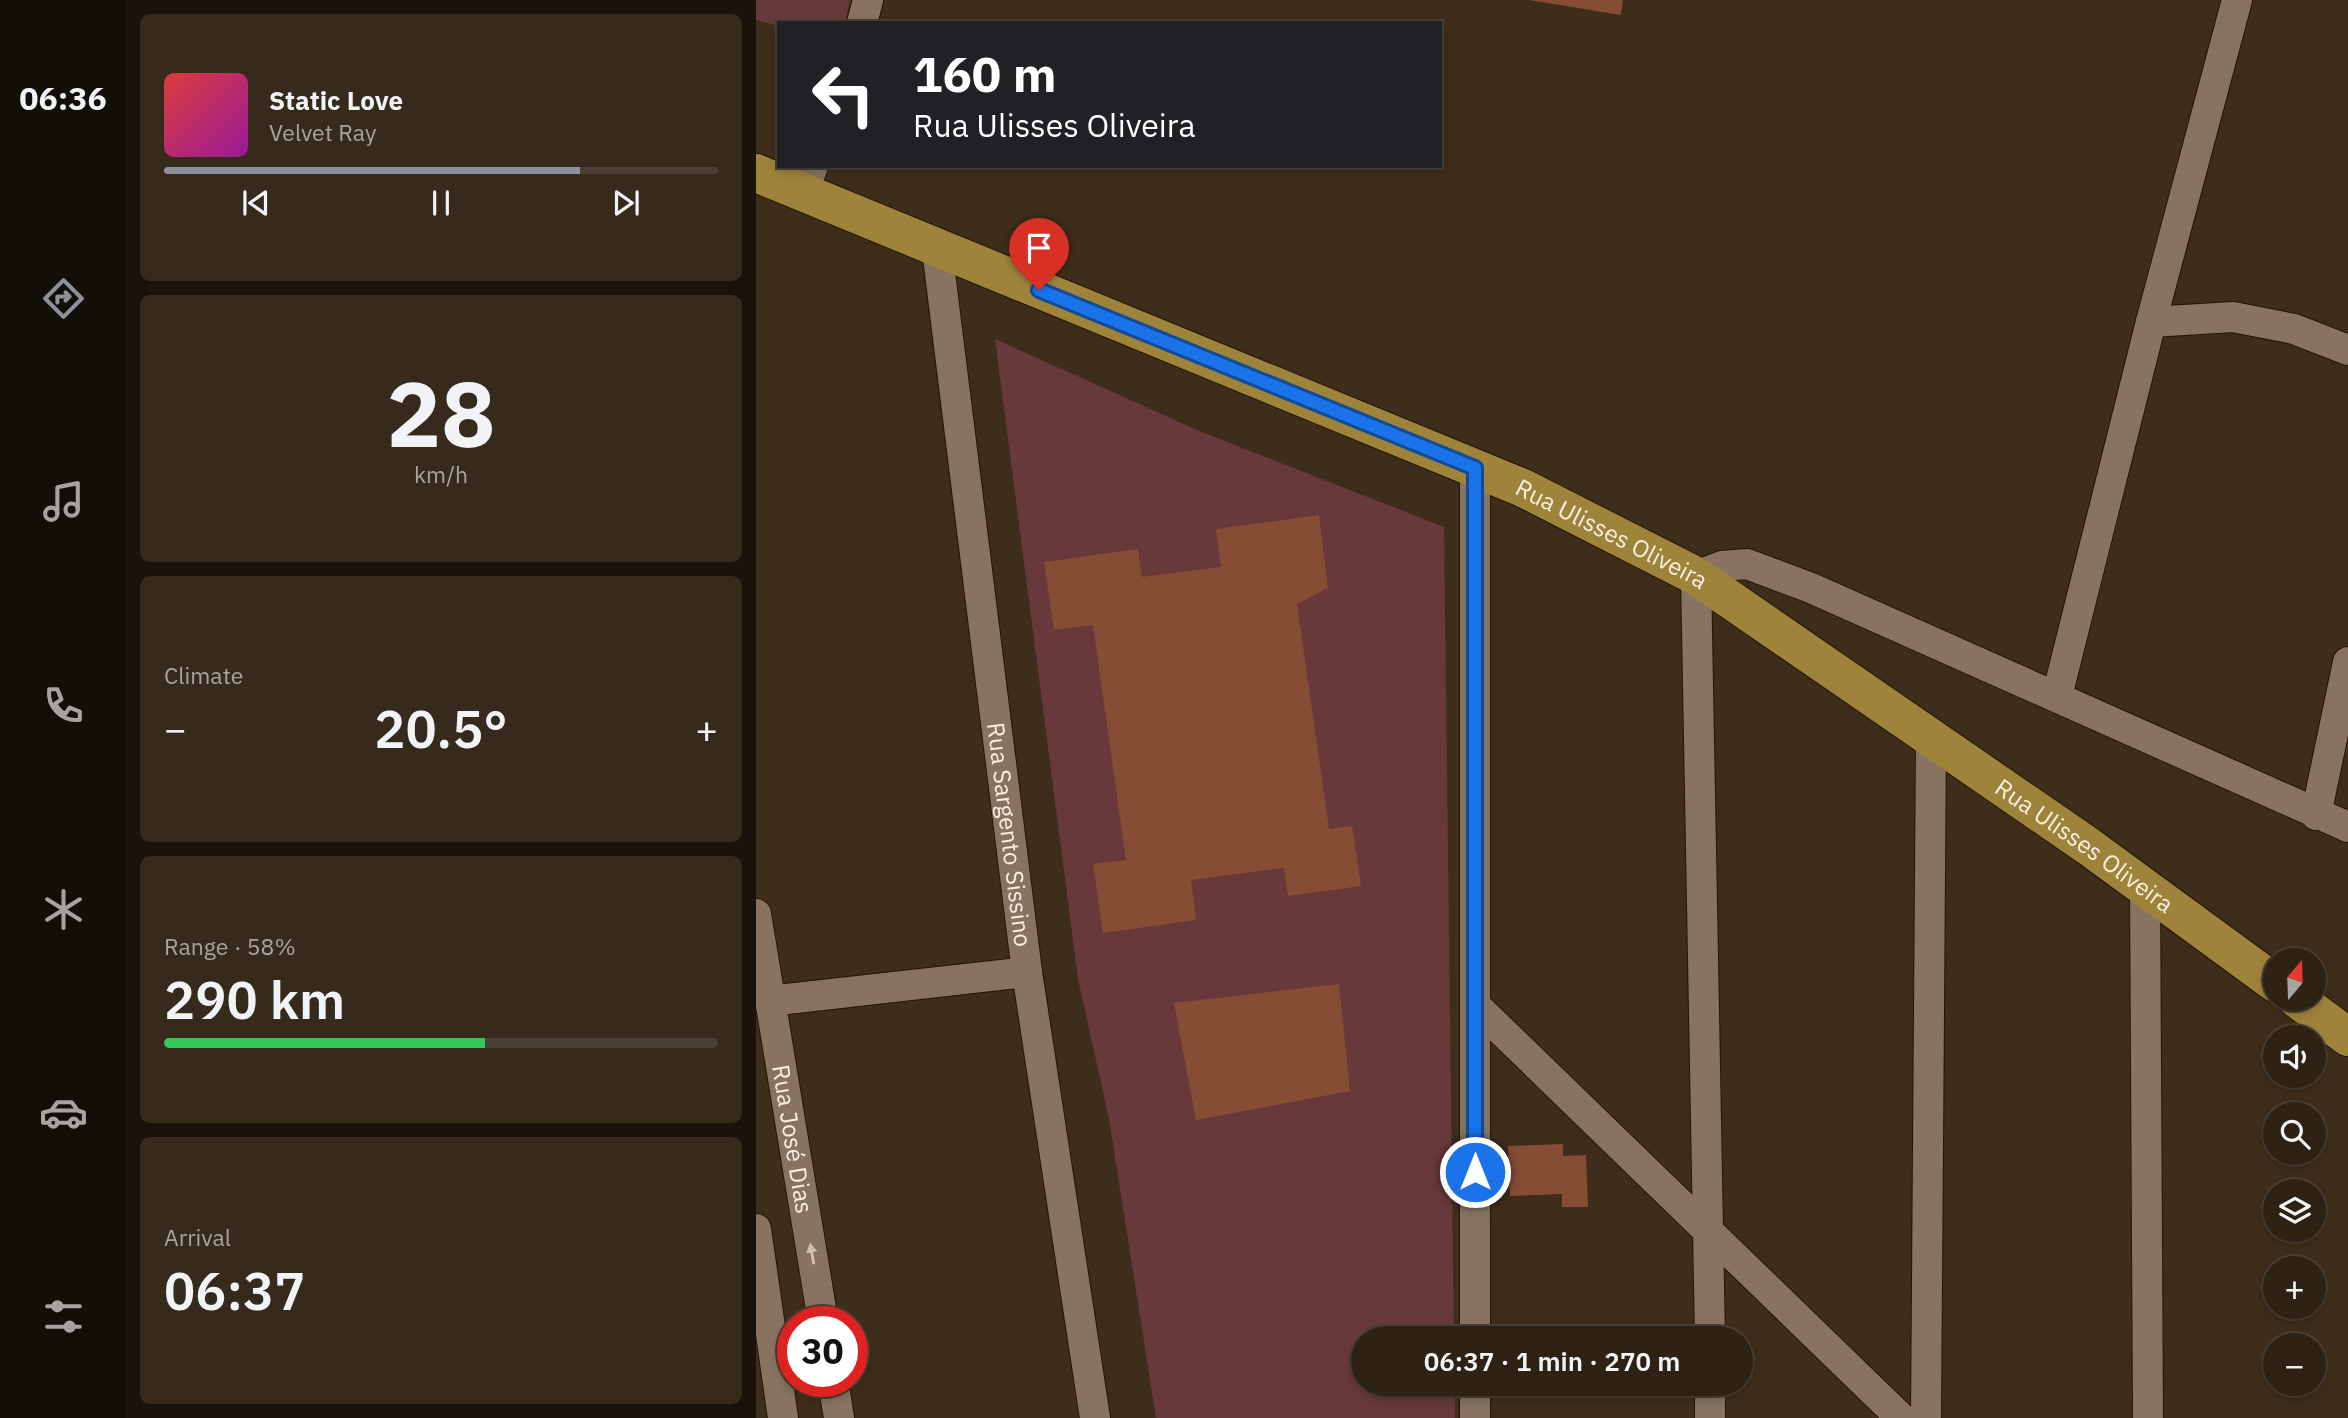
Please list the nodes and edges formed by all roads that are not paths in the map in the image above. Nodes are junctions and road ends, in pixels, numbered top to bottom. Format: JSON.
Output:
{"nodes":[{"id":1,"x":868,"y":0,"type":"edge"},
{"id":2,"x":2237,"y":0,"type":"edge"},
{"id":3,"x":863,"y":21,"type":"edge"},
{"id":4,"x":756,"y":173,"type":"edge"},
{"id":5,"x":808,"y":180,"type":"edge"},
{"id":6,"x":937,"y":249,"type":"junction"},
{"id":7,"x":2151,"y":322,"type":"junction"},
{"id":8,"x":2348,"y":350,"type":"edge"},
{"id":9,"x":1475,"y":468,"type":"junction"},
{"id":10,"x":1696,"y":576,"type":"junction"},
{"id":11,"x":2348,"y":662,"type":"edge"},
{"id":12,"x":2057,"y":696,"type":"junction"},
{"id":13,"x":1931,"y":738,"type":"junction"},
{"id":14,"x":2316,"y":815,"type":"junction"},
{"id":15,"x":2348,"y":827,"type":"edge"},
{"id":16,"x":2145,"y":887,"type":"junction"},
{"id":17,"x":756,"y":914,"type":"edge"},
{"id":18,"x":1027,"y":972,"type":"junction"},
{"id":19,"x":2263,"y":974,"type":"edge"},
{"id":20,"x":769,"y":1001,"type":"junction"},
{"id":21,"x":1475,"y":1005,"type":"junction"},
{"id":22,"x":2314,"y":1012,"type":"edge"},
{"id":23,"x":2348,"y":1037,"type":"edge"},
{"id":24,"x":756,"y":1229,"type":"edge"},
{"id":25,"x":1709,"y":1232,"type":"junction"},
{"id":26,"x":759,"y":1273,"type":"edge"},
{"id":27,"x":820,"y":1306,"type":"edge"},
{"id":28,"x":1475,"y":1326,"type":"edge"},
{"id":29,"x":1710,"y":1326,"type":"edge"},
{"id":30,"x":1475,"y":1396,"type":"edge"},
{"id":31,"x":1710,"y":1396,"type":"edge"},
{"id":32,"x":836,"y":1397,"type":"edge"},
{"id":33,"x":783,"y":1418,"type":"edge"},
{"id":34,"x":839,"y":1418,"type":"edge"},
{"id":35,"x":1095,"y":1418,"type":"edge"},
{"id":36,"x":1475,"y":1418,"type":"edge"},
{"id":37,"x":1710,"y":1418,"type":"edge"},
{"id":38,"x":1901,"y":1418,"type":"edge"},
{"id":39,"x":1926,"y":1418,"type":"edge"},
{"id":40,"x":2148,"y":1418,"type":"edge"}],
"edges":[{"from":1,"to":3,"type":"street"},
{"from":2,"to":7,"type":"street"},
{"from":4,"to":5,"type":"main road","name":"Rua Ulisses Oliveira"},
{"from":5,"to":6,"type":"main road","name":"Rua Ulisses Oliveira"},
{"from":6,"to":9,"type":"main road","name":"Rua Ulisses Oliveira"},
{"from":6,"to":18,"type":"street","name":"Rua Sargento Sissino"},
{"from":7,"to":8,"type":"street"},
{"from":7,"to":12,"type":"street"},
{"from":9,"to":10,"type":"main road","name":"Rua Ulisses Oliveira"},
{"from":9,"to":21,"type":"street"},
{"from":10,"to":12,"type":"street"},
{"from":10,"to":13,"type":"main road","name":"Rua Ulisses Oliveira"},
{"from":10,"to":25,"type":"street"},
{"from":11,"to":14,"type":"street"},
{"from":12,"to":14,"type":"street"},
{"from":13,"to":16,"type":"main road","name":"Rua Ulisses Oliveira"},
{"from":13,"to":39,"type":"street"},
{"from":14,"to":15,"type":"street"},
{"from":16,"to":19,"type":"main road","name":"Rua Ulisses Oliveira"},
{"from":16,"to":40,"type":"street"},
{"from":17,"to":20,"type":"street","name":"Rua José Dias"},
{"from":18,"to":20,"type":"street"},
{"from":18,"to":35,"type":"street","name":"Rua Sargento Sissino"},
{"from":27,"to":20,"type":"street","name":"Rua José Dias","one_way":true},
{"from":21,"to":25,"type":"street"},
{"from":21,"to":28,"type":"street"},
{"from":22,"to":23,"type":"main road"},
{"from":24,"to":26,"type":"street"},
{"from":25,"to":29,"type":"street"},
{"from":25,"to":38,"type":"street"},
{"from":26,"to":33,"type":"street"},
{"from":30,"to":36,"type":"street"},
{"from":31,"to":37,"type":"street"},
{"from":32,"to":34,"type":"street"}]}
